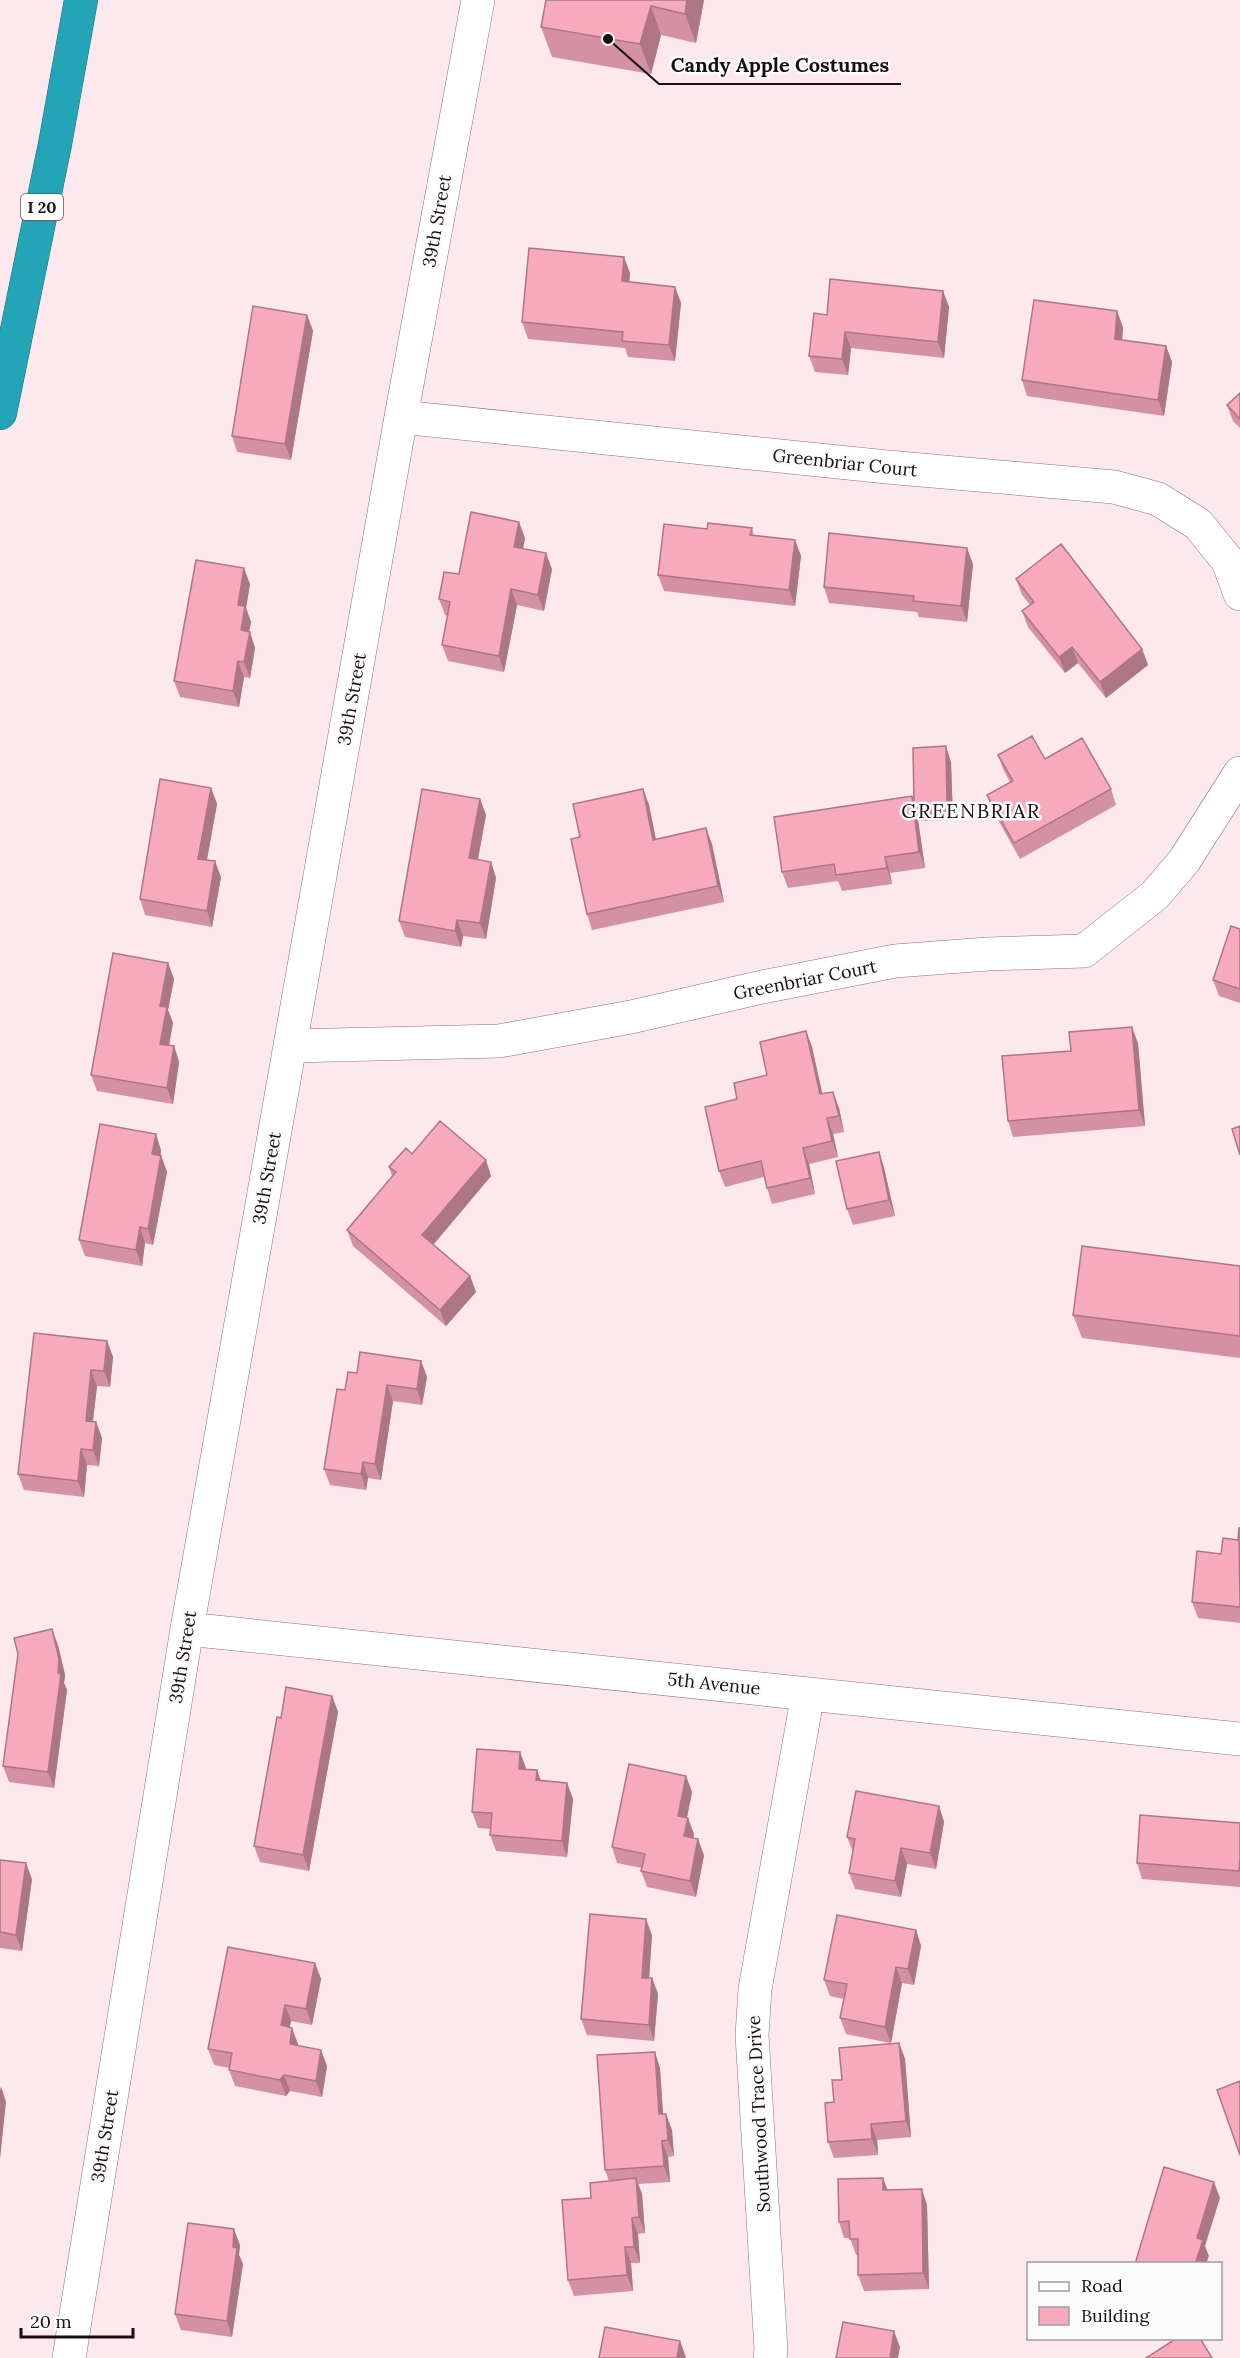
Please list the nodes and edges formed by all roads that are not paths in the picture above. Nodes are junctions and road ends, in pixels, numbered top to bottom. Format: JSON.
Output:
{"nodes":[{"id":1,"x":81,"y":0,"type":"edge"},
{"id":2,"x":478,"y":0,"type":"edge"},
{"id":3,"x":0,"y":413,"type":"edge"},
{"id":4,"x":401,"y":417,"type":"junction"},
{"id":5,"x":1240,"y":594,"type":"edge"},
{"id":6,"x":1240,"y":773,"type":"edge"},
{"id":7,"x":291,"y":1046,"type":"junction"},
{"id":8,"x":187,"y":1629,"type":"junction"},
{"id":9,"x":808,"y":1694,"type":"junction"},
{"id":10,"x":1240,"y":1739,"type":"edge"},
{"id":11,"x":69,"y":2358,"type":"edge"},
{"id":12,"x":770,"y":2358,"type":"edge"}],
"edges":[{"from":1,"to":3,"type":"highway","number":"I 20"},
{"from":2,"to":4,"type":"street","name":"39th Street"},
{"from":4,"to":5,"type":"street","name":"Greenbriar Court"},
{"from":4,"to":7,"type":"street","name":"39th Street"},
{"from":6,"to":7,"type":"street","name":"Greenbriar Court"},
{"from":7,"to":8,"type":"street","name":"39th Street"},
{"from":8,"to":9,"type":"street","name":"5th Avenue"},
{"from":8,"to":11,"type":"street","name":"39th Street"},
{"from":9,"to":10,"type":"street","name":"5th Avenue"},
{"from":9,"to":12,"type":"street","name":"Southwood Trace Drive"}]}
